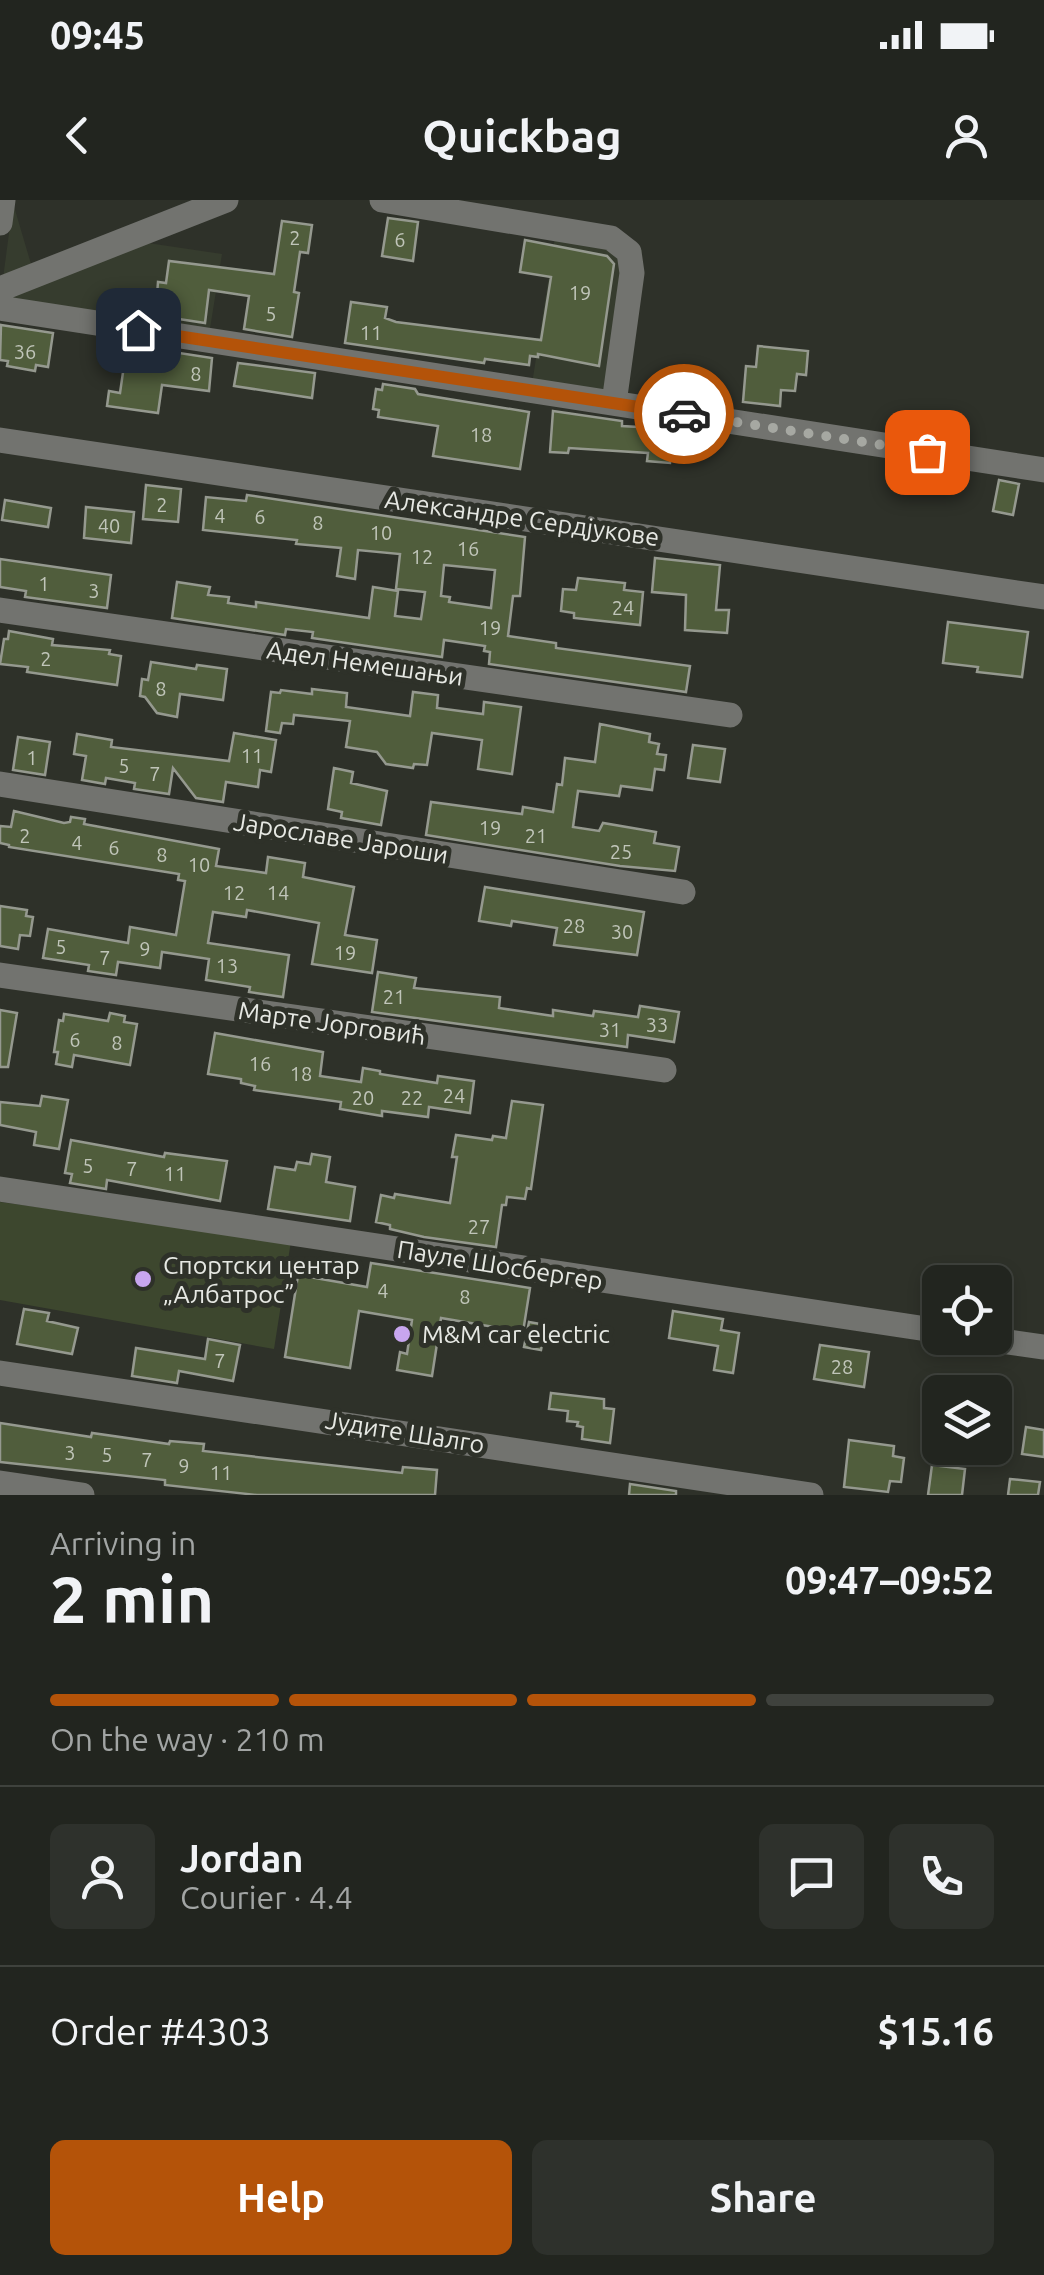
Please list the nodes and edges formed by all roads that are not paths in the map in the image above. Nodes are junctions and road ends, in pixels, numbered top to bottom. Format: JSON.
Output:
{"nodes":[{"id":1,"x":3,"y":200,"type":"edge"},
{"id":2,"x":226,"y":200,"type":"edge"},
{"id":3,"x":382,"y":200,"type":"edge"},
{"id":4,"x":0,"y":224,"type":"edge"},
{"id":5,"x":0,"y":289,"type":"edge"},
{"id":6,"x":0,"y":308,"type":"edge"},
{"id":7,"x":614,"y":402,"type":"junction"},
{"id":8,"x":0,"y":440,"type":"edge"},
{"id":9,"x":1044,"y":470,"type":"edge"},
{"id":10,"x":1044,"y":597,"type":"edge"},
{"id":11,"x":0,"y":610,"type":"edge"},
{"id":12,"x":730,"y":715,"type":"dead end"},
{"id":13,"x":0,"y":784,"type":"edge"},
{"id":14,"x":683,"y":892,"type":"dead end"},
{"id":15,"x":0,"y":975,"type":"edge"},
{"id":16,"x":664,"y":1070,"type":"dead end"},
{"id":17,"x":0,"y":1189,"type":"edge"},
{"id":18,"x":922,"y":1329,"type":"edge"},
{"id":19,"x":1012,"y":1342,"type":"edge"},
{"id":20,"x":1044,"y":1347,"type":"edge"},
{"id":21,"x":0,"y":1373,"type":"edge"},
{"id":22,"x":0,"y":1483,"type":"edge"},
{"id":23,"x":82,"y":1495,"type":"edge"},
{"id":24,"x":810,"y":1495,"type":"edge"}],
"edges":[{"from":1,"to":4,"type":"street"},
{"from":2,"to":5,"type":"street"},
{"from":3,"to":7,"type":"street"},
{"from":6,"to":7,"type":"street"},
{"from":7,"to":9,"type":"street"},
{"from":8,"to":10,"type":"street","name":"Александре Сердјукове"},
{"from":11,"to":12,"type":"street","name":"Адел Немешањи"},
{"from":13,"to":14,"type":"street","name":"Јарославе Јароши"},
{"from":15,"to":16,"type":"street","name":"Марте Јорговић"},
{"from":17,"to":18,"type":"street","name":"Пауле Шосбергер"},
{"from":19,"to":20,"type":"street"},
{"from":21,"to":24,"type":"street","name":"Јудите Шалго"},
{"from":22,"to":23,"type":"street"}]}
